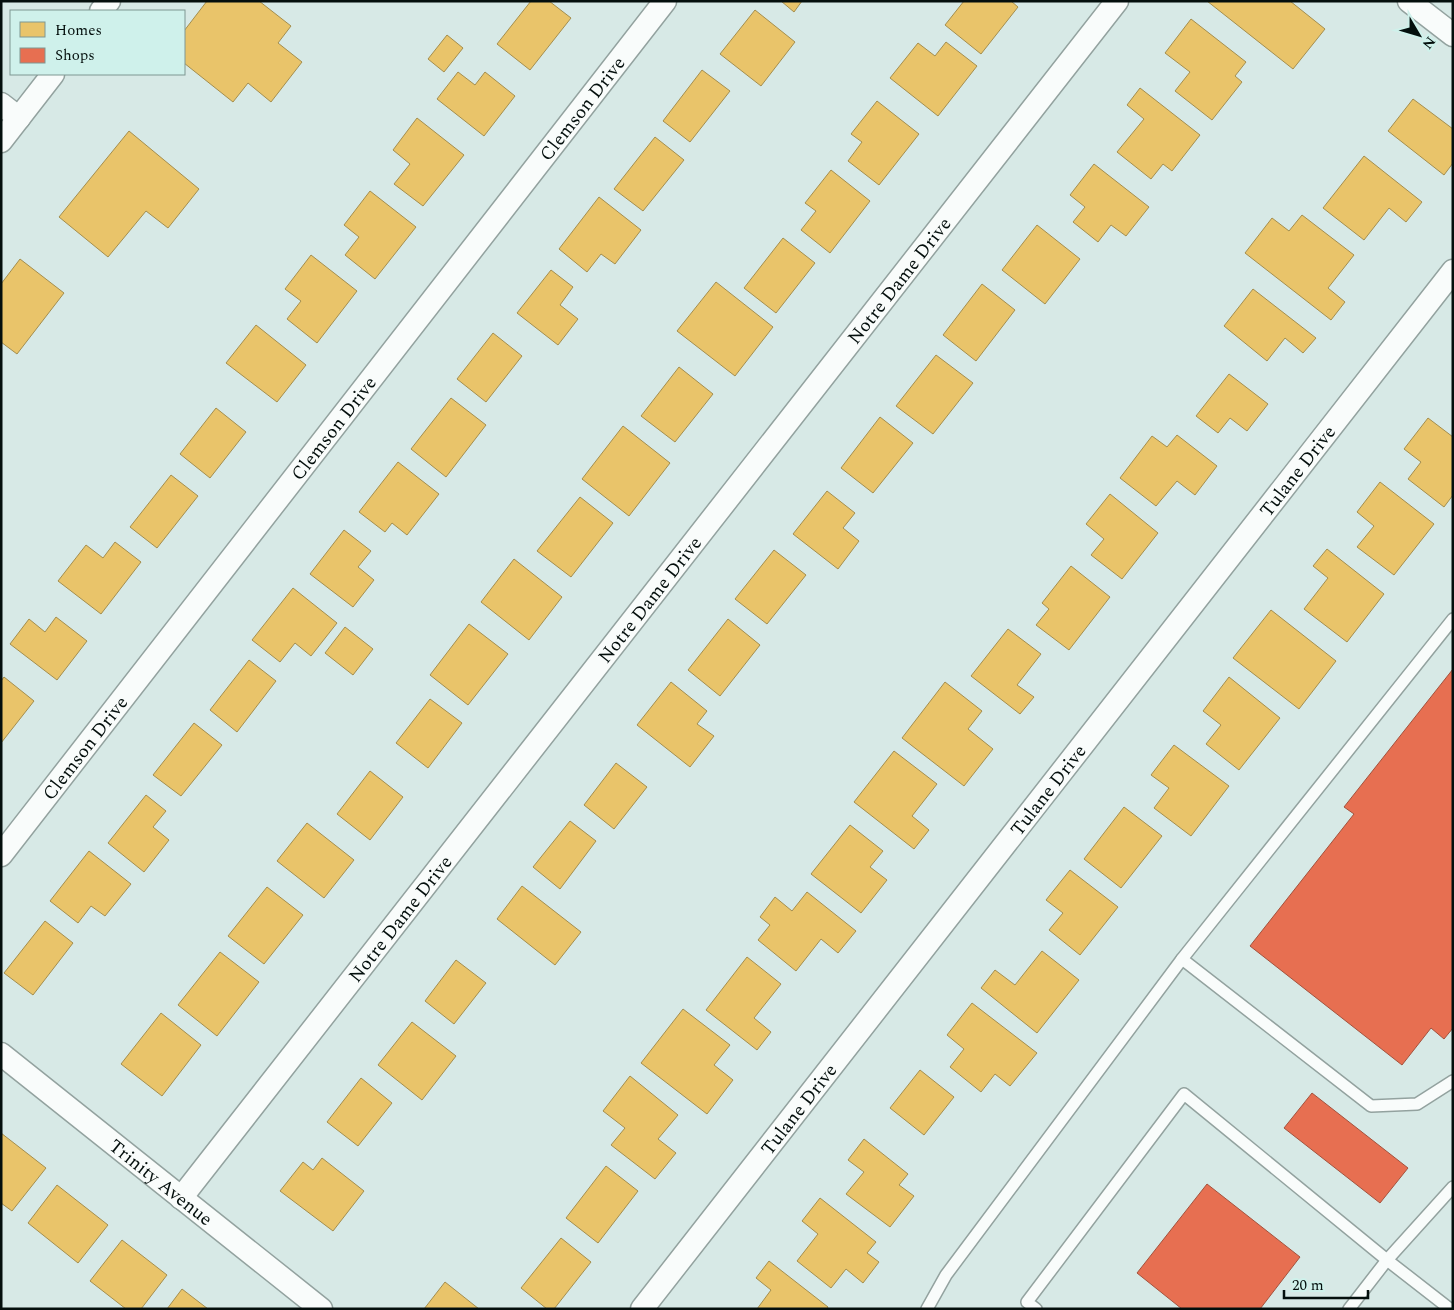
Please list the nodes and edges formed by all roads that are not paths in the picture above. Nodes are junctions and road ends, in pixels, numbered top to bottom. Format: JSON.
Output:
{"nodes":[{"id":1,"x":665,"y":1,"type":"edge"},
{"id":2,"x":1117,"y":1,"type":"edge"},
{"id":3,"x":1409,"y":1,"type":"edge"},
{"id":4,"x":1453,"y":35,"type":"edge"},
{"id":5,"x":52,"y":75,"type":"edge"},
{"id":6,"x":1,"y":104,"type":"edge"},
{"id":7,"x":19,"y":118,"type":"junction"},
{"id":8,"x":1,"y":141,"type":"edge"},
{"id":9,"x":1453,"y":271,"type":"edge"},
{"id":10,"x":1453,"y":619,"type":"edge"},
{"id":11,"x":1,"y":855,"type":"edge"},
{"id":12,"x":1182,"y":959,"type":"junction"},
{"id":13,"x":1,"y":1054,"type":"edge"},
{"id":14,"x":1453,"y":1081,"type":"edge"},
{"id":15,"x":1453,"y":1187,"type":"edge"},
{"id":16,"x":181,"y":1198,"type":"junction"},
{"id":17,"x":1387,"y":1260,"type":"junction"},
{"id":18,"x":321,"y":1309,"type":"edge"},
{"id":19,"x":642,"y":1309,"type":"edge"},
{"id":20,"x":927,"y":1309,"type":"edge"},
{"id":21,"x":1036,"y":1309,"type":"edge"},
{"id":22,"x":1349,"y":1309,"type":"edge"},
{"id":23,"x":1450,"y":1309,"type":"edge"}],
"edges":[{"from":1,"to":11,"type":"street","name":"Clemson Drive"},
{"from":2,"to":16,"type":"street","name":"Notre Dame Drive"},
{"from":3,"to":4,"type":"street"},
{"from":5,"to":7,"type":"street"},
{"from":6,"to":7,"type":"street"},
{"from":7,"to":8,"type":"street"},
{"from":9,"to":19,"type":"street","name":"Tulane Drive"},
{"from":10,"to":12,"type":"lane"},
{"from":12,"to":14,"type":"lane"},
{"from":12,"to":20,"type":"lane"},
{"from":13,"to":16,"type":"street","name":"Trinity Avenue"},
{"from":15,"to":17,"type":"lane"},
{"from":16,"to":18,"type":"street","name":"Trinity Avenue"},
{"from":17,"to":21,"type":"lane"},
{"from":17,"to":22,"type":"lane"},
{"from":17,"to":23,"type":"lane"}]}
